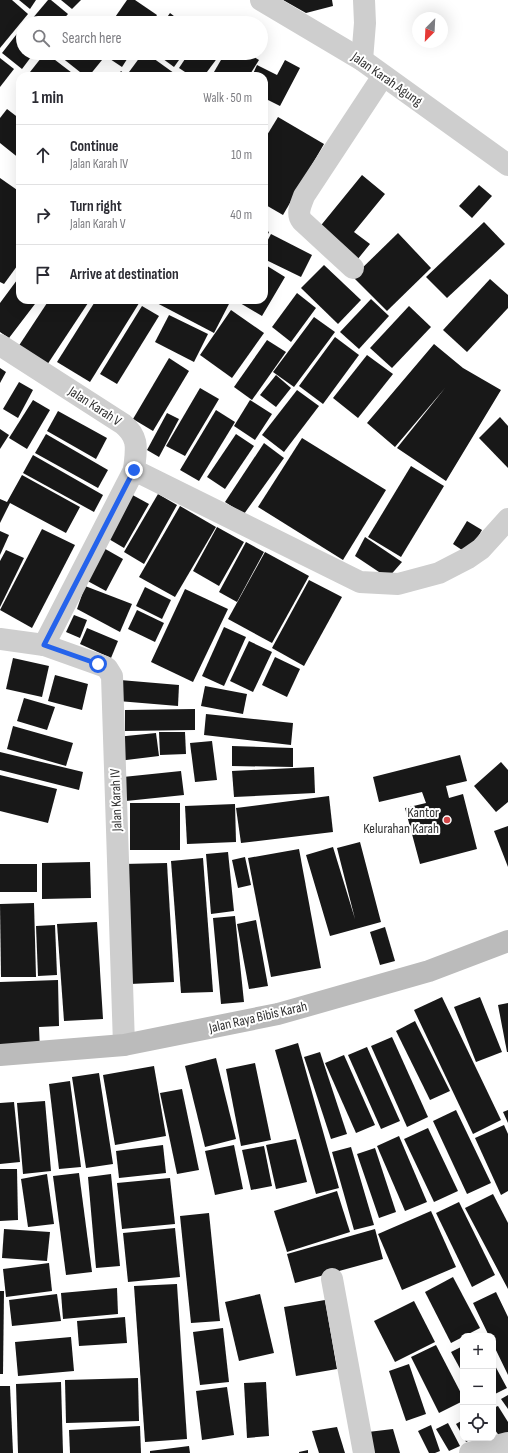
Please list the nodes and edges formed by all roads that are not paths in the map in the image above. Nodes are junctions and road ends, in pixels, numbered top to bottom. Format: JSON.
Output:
{"nodes":[{"id":1,"x":261,"y":0,"type":"edge"},
{"id":2,"x":364,"y":0,"type":"edge"},
{"id":3,"x":362,"y":60,"type":"junction"},
{"id":4,"x":383,"y":76,"type":"junction"},
{"id":5,"x":508,"y":165,"type":"edge"},
{"id":6,"x":353,"y":268,"type":"dead end"},
{"id":7,"x":0,"y":345,"type":"edge"},
{"id":8,"x":134,"y":470,"type":"junction"},
{"id":9,"x":508,"y":519,"type":"edge"},
{"id":10,"x":0,"y":639,"type":"edge"},
{"id":11,"x":44,"y":645,"type":"junction"},
{"id":12,"x":508,"y":941,"type":"edge"},
{"id":13,"x":124,"y":1045,"type":"junction"},
{"id":14,"x":0,"y":1055,"type":"edge"},
{"id":15,"x":332,"y":1279,"type":"dead end"},
{"id":16,"x":508,"y":1443,"type":"edge"},
{"id":17,"x":364,"y":1453,"type":"edge"},
{"id":18,"x":470,"y":1453,"type":"edge"}],
"edges":[{"from":1,"to":3,"type":"street","name":"Jalan Karah Agung"},
{"from":2,"to":3,"type":"street"},
{"from":3,"to":4,"type":"street","name":"Jalan Karah Agung"},
{"from":4,"to":5,"type":"street","name":"Jalan Karah Agung"},
{"from":4,"to":6,"type":"street"},
{"from":7,"to":8,"type":"street","name":"Jalan Karah V"},
{"from":8,"to":9,"type":"street"},
{"from":8,"to":11,"type":"street","name":"Jalan Karah V"},
{"from":10,"to":11,"type":"street","name":"Jalan Karah IV"},
{"from":11,"to":13,"type":"street","name":"Jalan Karah IV"},
{"from":12,"to":13,"type":"main road","name":"Jalan Raya Bibis Karah"},
{"from":13,"to":14,"type":"main road","name":"Jalan Raya Bibis Karah"},
{"from":15,"to":17,"type":"street"},
{"from":16,"to":18,"type":"street"}]}
